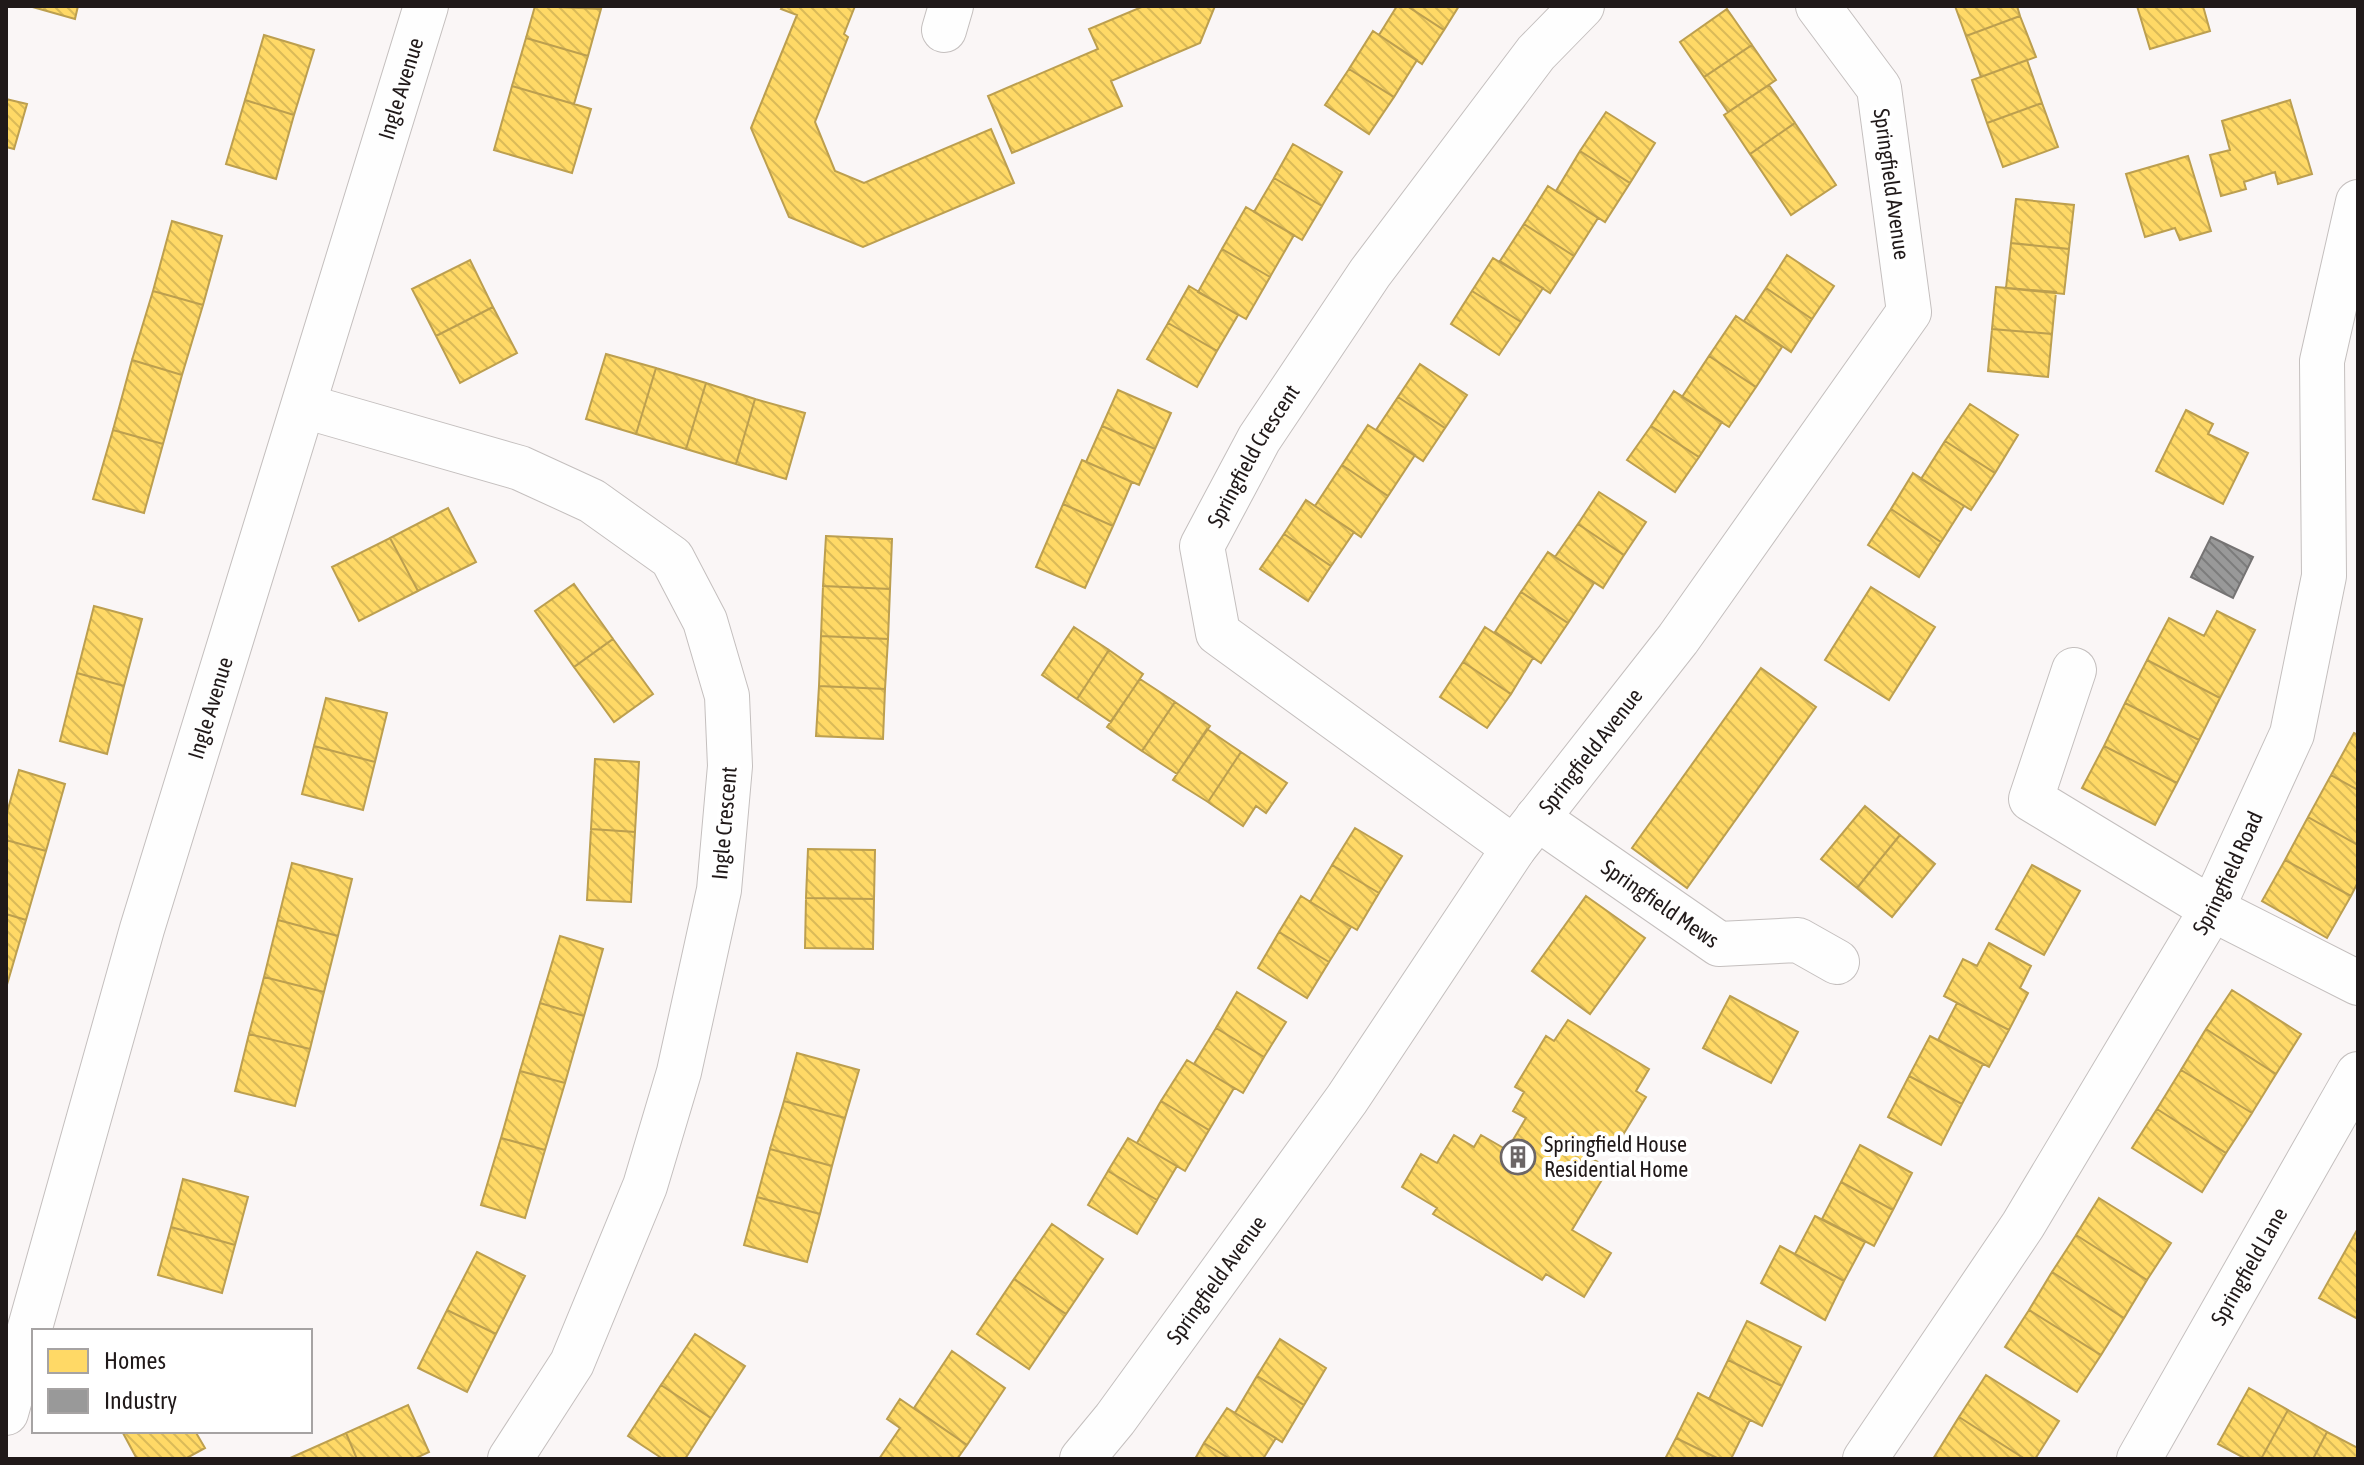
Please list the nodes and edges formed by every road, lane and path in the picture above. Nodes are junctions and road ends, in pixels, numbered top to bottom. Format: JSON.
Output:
{"nodes":[{"id":1,"x":426,"y":6,"type":"edge"},
{"id":2,"x":1582,"y":6,"type":"edge"},
{"id":3,"x":1818,"y":6,"type":"edge"},
{"id":4,"x":2358,"y":202,"type":"edge"},
{"id":5,"x":304,"y":406,"type":"junction"},
{"id":6,"x":2074,"y":670,"type":"dead end"},
{"id":7,"x":1526,"y":833,"type":"junction"},
{"id":8,"x":2212,"y":909,"type":"junction"},
{"id":9,"x":1837,"y":962,"type":"dead end"},
{"id":10,"x":2358,"y":983,"type":"edge"},
{"id":11,"x":2358,"y":1074,"type":"edge"},
{"id":12,"x":6,"y":1413,"type":"edge"},
{"id":13,"x":510,"y":1459,"type":"edge"},
{"id":14,"x":1082,"y":1459,"type":"edge"},
{"id":15,"x":1865,"y":1459,"type":"edge"},
{"id":16,"x":2139,"y":1459,"type":"edge"}],
"edges":[{"from":1,"to":5,"type":"street","name":"Ingle Avenue"},
{"from":2,"to":7,"type":"street","name":"Springfield Crescent"},
{"from":3,"to":7,"type":"street","name":"Springfield Avenue"},
{"from":4,"to":8,"type":"street","name":"Springfield Road"},
{"from":5,"to":12,"type":"street","name":"Ingle Avenue"},
{"from":5,"to":13,"type":"street","name":"Ingle Crescent"},
{"from":6,"to":8,"type":"street"},
{"from":7,"to":9,"type":"street","name":"Springfield Mews"},
{"from":7,"to":14,"type":"street","name":"Springfield Avenue"},
{"from":8,"to":10,"type":"street"},
{"from":8,"to":15,"type":"street","name":"Springfield Road"},
{"from":11,"to":16,"type":"street","name":"Springfield Lane"}]}
